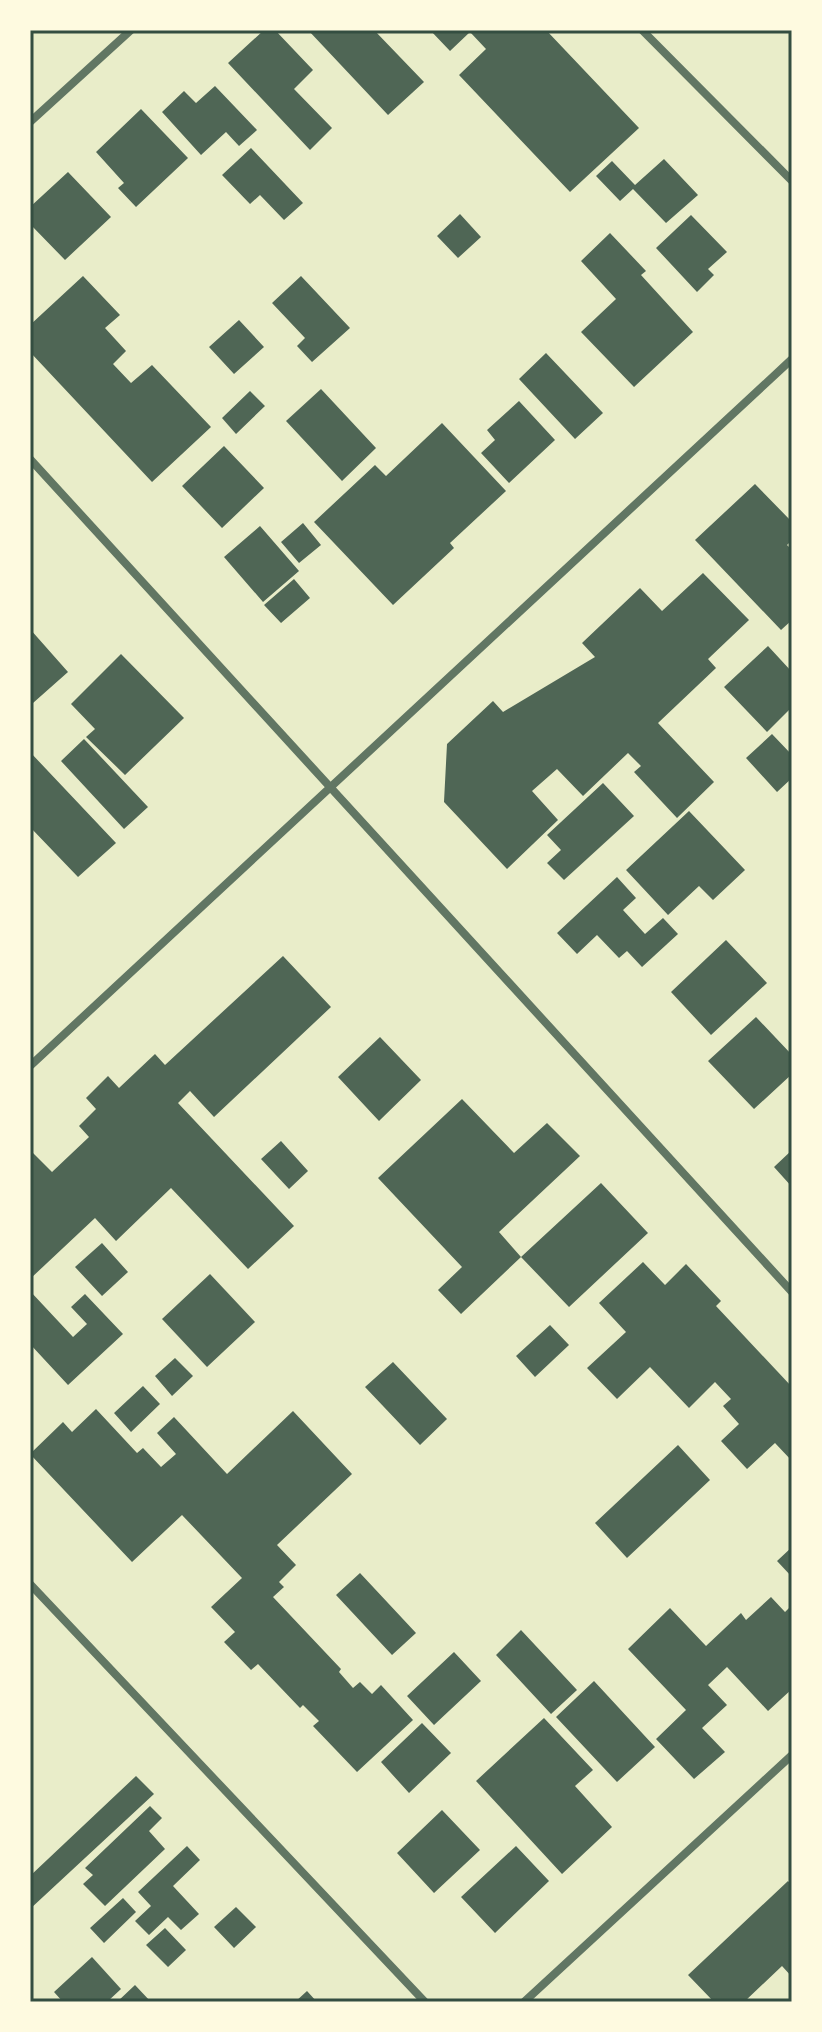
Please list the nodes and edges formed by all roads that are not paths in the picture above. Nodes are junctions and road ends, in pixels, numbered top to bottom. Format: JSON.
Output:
{"nodes":[{"id":1,"x":131,"y":30,"type":"edge"},
{"id":2,"x":642,"y":30,"type":"edge"},
{"id":3,"x":30,"y":122,"type":"edge"},
{"id":4,"x":792,"y":181,"type":"edge"},
{"id":5,"x":792,"y":359,"type":"edge"},
{"id":6,"x":30,"y":459,"type":"edge"},
{"id":7,"x":331,"y":787,"type":"junction"},
{"id":8,"x":30,"y":1066,"type":"edge"},
{"id":9,"x":792,"y":1292,"type":"edge"},
{"id":10,"x":30,"y":1584,"type":"edge"},
{"id":11,"x":792,"y":1755,"type":"edge"},
{"id":12,"x":425,"y":2002,"type":"edge"},
{"id":13,"x":524,"y":2002,"type":"edge"}],
"edges":[{"from":1,"to":3,"type":"street"},
{"from":2,"to":4,"type":"street"},
{"from":5,"to":7,"type":"street"},
{"from":6,"to":7,"type":"street"},
{"from":7,"to":8,"type":"street"},
{"from":7,"to":9,"type":"street"},
{"from":10,"to":12,"type":"street"},
{"from":11,"to":13,"type":"street"}]}
